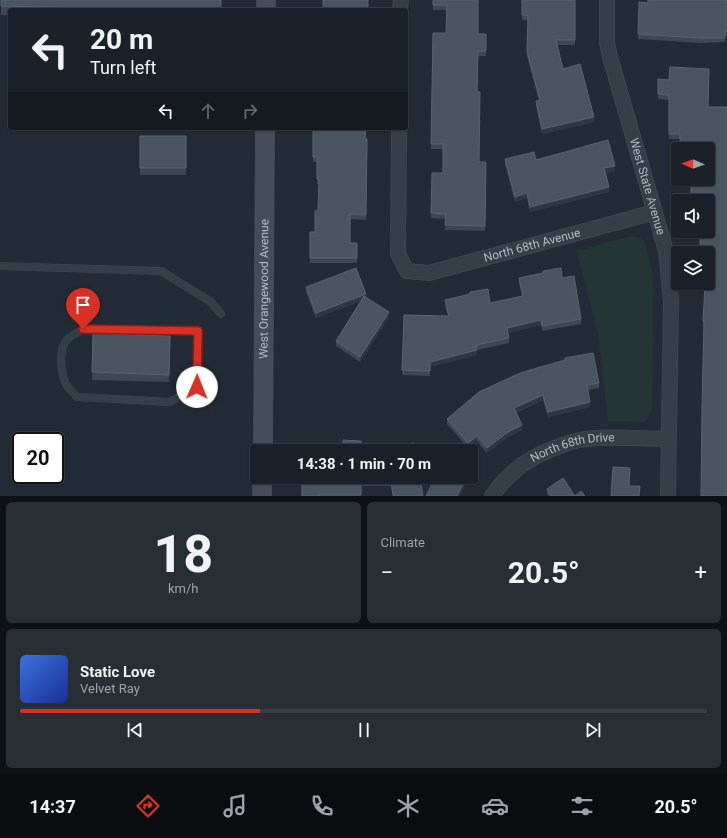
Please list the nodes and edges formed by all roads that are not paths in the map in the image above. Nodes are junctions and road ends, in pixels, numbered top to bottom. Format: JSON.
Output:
{"nodes":[{"id":1,"x":607,"y":0,"type":"edge"},
{"id":2,"x":265,"y":130,"type":"edge"},
{"id":3,"x":399,"y":130,"type":"edge"},
{"id":4,"x":655,"y":212,"type":"junction"},
{"id":5,"x":0,"y":266,"type":"edge"},
{"id":6,"x":222,"y":314,"type":"dead end"},
{"id":7,"x":198,"y":331,"type":"joint"},
{"id":8,"x":669,"y":439,"type":"junction"},
{"id":9,"x":262,"y":444,"type":"edge"},
{"id":10,"x":262,"y":484,"type":"edge"},
{"id":11,"x":262,"y":496,"type":"edge"},
{"id":12,"x":492,"y":496,"type":"edge"},
{"id":13,"x":668,"y":496,"type":"edge"}],
"edges":[{"from":1,"to":4,"type":"street","name":"West State Avenue"},
{"from":2,"to":9,"type":"street","name":"West Orangewood Avenue"},
{"from":3,"to":4,"type":"street","name":"North 68th Avenue"},
{"from":4,"to":8,"type":"street","name":"West State Avenue"},
{"from":5,"to":6,"type":"lane"},
{"from":7,"to":7,"type":"lane"},
{"from":8,"to":12,"type":"street","name":"North 68th Drive"},
{"from":8,"to":13,"type":"street","name":"West State Avenue"},
{"from":10,"to":11,"type":"street"}]}
